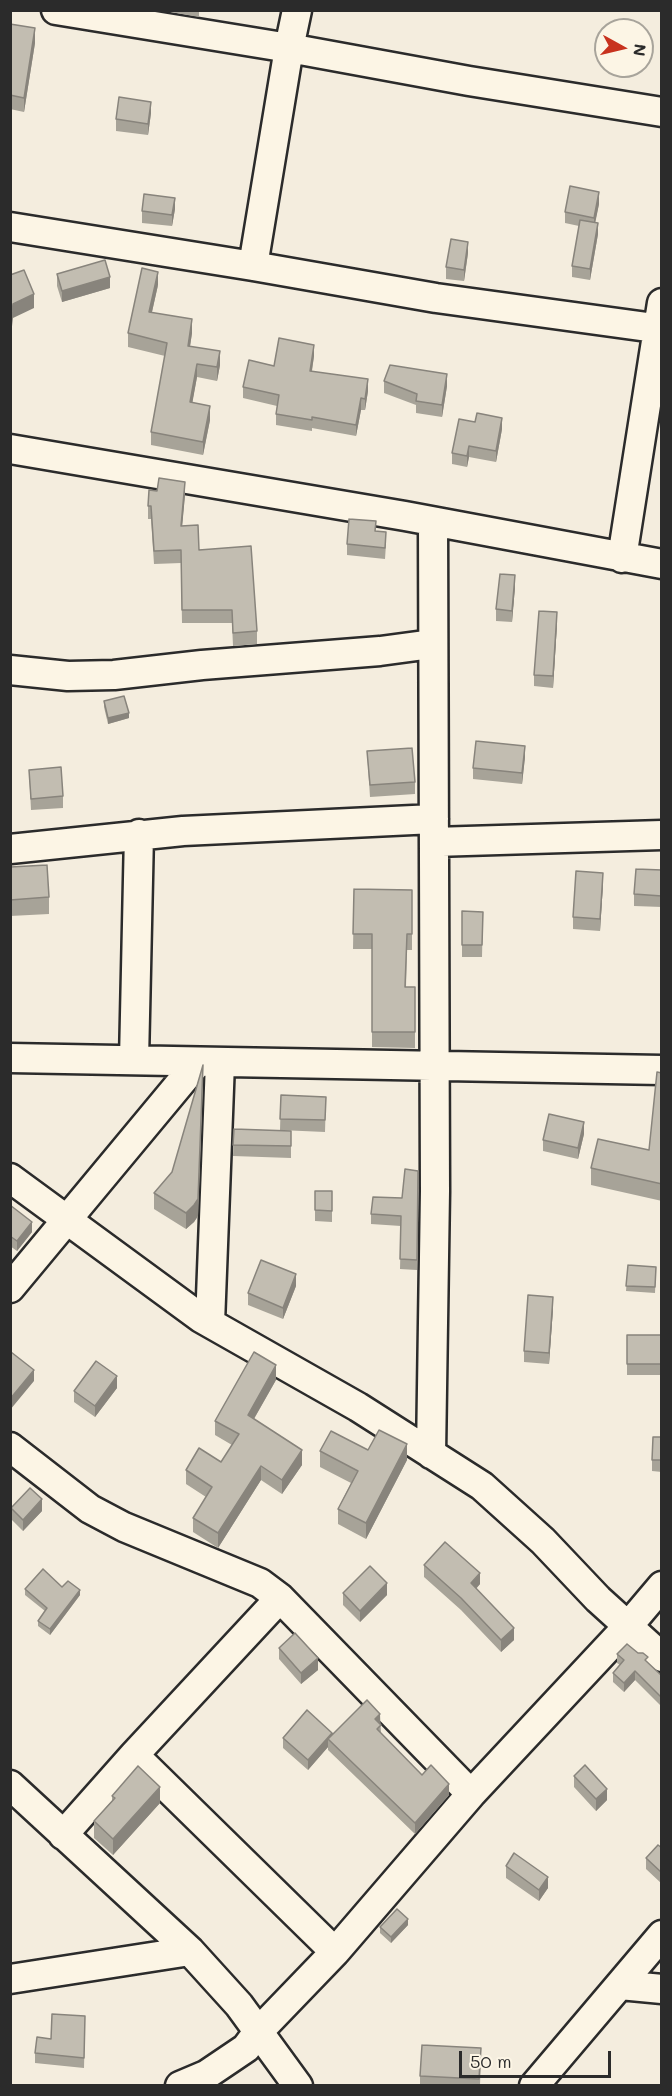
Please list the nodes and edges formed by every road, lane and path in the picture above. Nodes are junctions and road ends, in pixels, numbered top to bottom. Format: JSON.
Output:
{"nodes":[{"id":1,"x":56,"y":10,"type":"edge"},
{"id":2,"x":297,"y":10,"type":"edge"},
{"id":3,"x":289,"y":48,"type":"junction"},
{"id":4,"x":662,"y":112,"type":"edge"},
{"id":5,"x":10,"y":227,"type":"edge"},
{"id":6,"x":253,"y":266,"type":"junction"},
{"id":7,"x":660,"y":320,"type":"edge"},
{"id":8,"x":10,"y":449,"type":"edge"},
{"id":9,"x":433,"y":522,"type":"junction"},
{"id":10,"x":622,"y":558,"type":"junction"},
{"id":11,"x":662,"y":564,"type":"edge"},
{"id":12,"x":432,"y":644,"type":"junction"},
{"id":13,"x":10,"y":670,"type":"edge"},
{"id":14,"x":434,"y":830,"type":"junction"},
{"id":15,"x":139,"y":834,"type":"junction"},
{"id":16,"x":662,"y":835,"type":"edge"},
{"id":17,"x":10,"y":849,"type":"edge"},
{"id":18,"x":10,"y":1058,"type":"edge"},
{"id":19,"x":134,"y":1060,"type":"junction"},
{"id":20,"x":209,"y":1062,"type":"junction"},
{"id":21,"x":436,"y":1066,"type":"junction"},
{"id":22,"x":662,"y":1070,"type":"edge"},
{"id":23,"x":10,"y":1178,"type":"edge"},
{"id":24,"x":68,"y":1219,"type":"junction"},
{"id":25,"x":10,"y":1288,"type":"edge"},
{"id":26,"x":210,"y":1323,"type":"junction"},
{"id":27,"x":10,"y":1447,"type":"edge"},
{"id":28,"x":431,"y":1454,"type":"junction"},
{"id":29,"x":662,"y":1586,"type":"edge"},
{"id":30,"x":280,"y":1598,"type":"junction"},
{"id":31,"x":628,"y":1625,"type":"junction"},
{"id":32,"x":662,"y":1657,"type":"edge"},
{"id":33,"x":134,"y":1755,"type":"junction"},
{"id":34,"x":10,"y":1785,"type":"edge"},
{"id":35,"x":471,"y":1794,"type":"junction"},
{"id":36,"x":63,"y":1834,"type":"junction"},
{"id":37,"x":662,"y":1935,"type":"edge"},
{"id":38,"x":190,"y":1952,"type":"junction"},
{"id":39,"x":335,"y":1952,"type":"junction"},
{"id":40,"x":10,"y":1979,"type":"edge"},
{"id":41,"x":620,"y":1985,"type":"junction"},
{"id":42,"x":662,"y":1989,"type":"edge"},
{"id":43,"x":258,"y":2032,"type":"junction"},
{"id":44,"x":180,"y":2085,"type":"edge"},
{"id":45,"x":298,"y":2085,"type":"edge"},
{"id":46,"x":534,"y":2085,"type":"edge"}],
"edges":[{"from":1,"to":3,"type":"street"},
{"from":2,"to":3,"type":"street"},
{"from":3,"to":4,"type":"street"},
{"from":3,"to":6,"type":"street"},
{"from":5,"to":6,"type":"street"},
{"from":6,"to":7,"type":"street"},
{"from":7,"to":10,"type":"street"},
{"from":8,"to":9,"type":"street"},
{"from":9,"to":10,"type":"street"},
{"from":9,"to":12,"type":"street"},
{"from":10,"to":11,"type":"street"},
{"from":12,"to":13,"type":"street"},
{"from":12,"to":14,"type":"street"},
{"from":14,"to":15,"type":"street"},
{"from":14,"to":16,"type":"street"},
{"from":14,"to":21,"type":"street"},
{"from":15,"to":17,"type":"street"},
{"from":15,"to":19,"type":"street"},
{"from":18,"to":19,"type":"street"},
{"from":19,"to":20,"type":"street"},
{"from":20,"to":21,"type":"street"},
{"from":20,"to":24,"type":"street"},
{"from":20,"to":26,"type":"street"},
{"from":21,"to":22,"type":"street"},
{"from":21,"to":28,"type":"street"},
{"from":23,"to":24,"type":"street"},
{"from":24,"to":25,"type":"street"},
{"from":24,"to":26,"type":"street"},
{"from":26,"to":28,"type":"street"},
{"from":27,"to":30,"type":"street"},
{"from":28,"to":31,"type":"street"},
{"from":29,"to":31,"type":"street"},
{"from":30,"to":33,"type":"street"},
{"from":30,"to":35,"type":"street"},
{"from":31,"to":32,"type":"street"},
{"from":31,"to":35,"type":"street"},
{"from":33,"to":36,"type":"street"},
{"from":33,"to":39,"type":"street"},
{"from":34,"to":36,"type":"street"},
{"from":35,"to":39,"type":"street"},
{"from":36,"to":38,"type":"street"},
{"from":37,"to":41,"type":"street"},
{"from":38,"to":40,"type":"street"},
{"from":38,"to":43,"type":"street"},
{"from":39,"to":43,"type":"street"},
{"from":41,"to":42,"type":"street"},
{"from":41,"to":46,"type":"street"},
{"from":43,"to":44,"type":"street"},
{"from":43,"to":45,"type":"street"}]}
